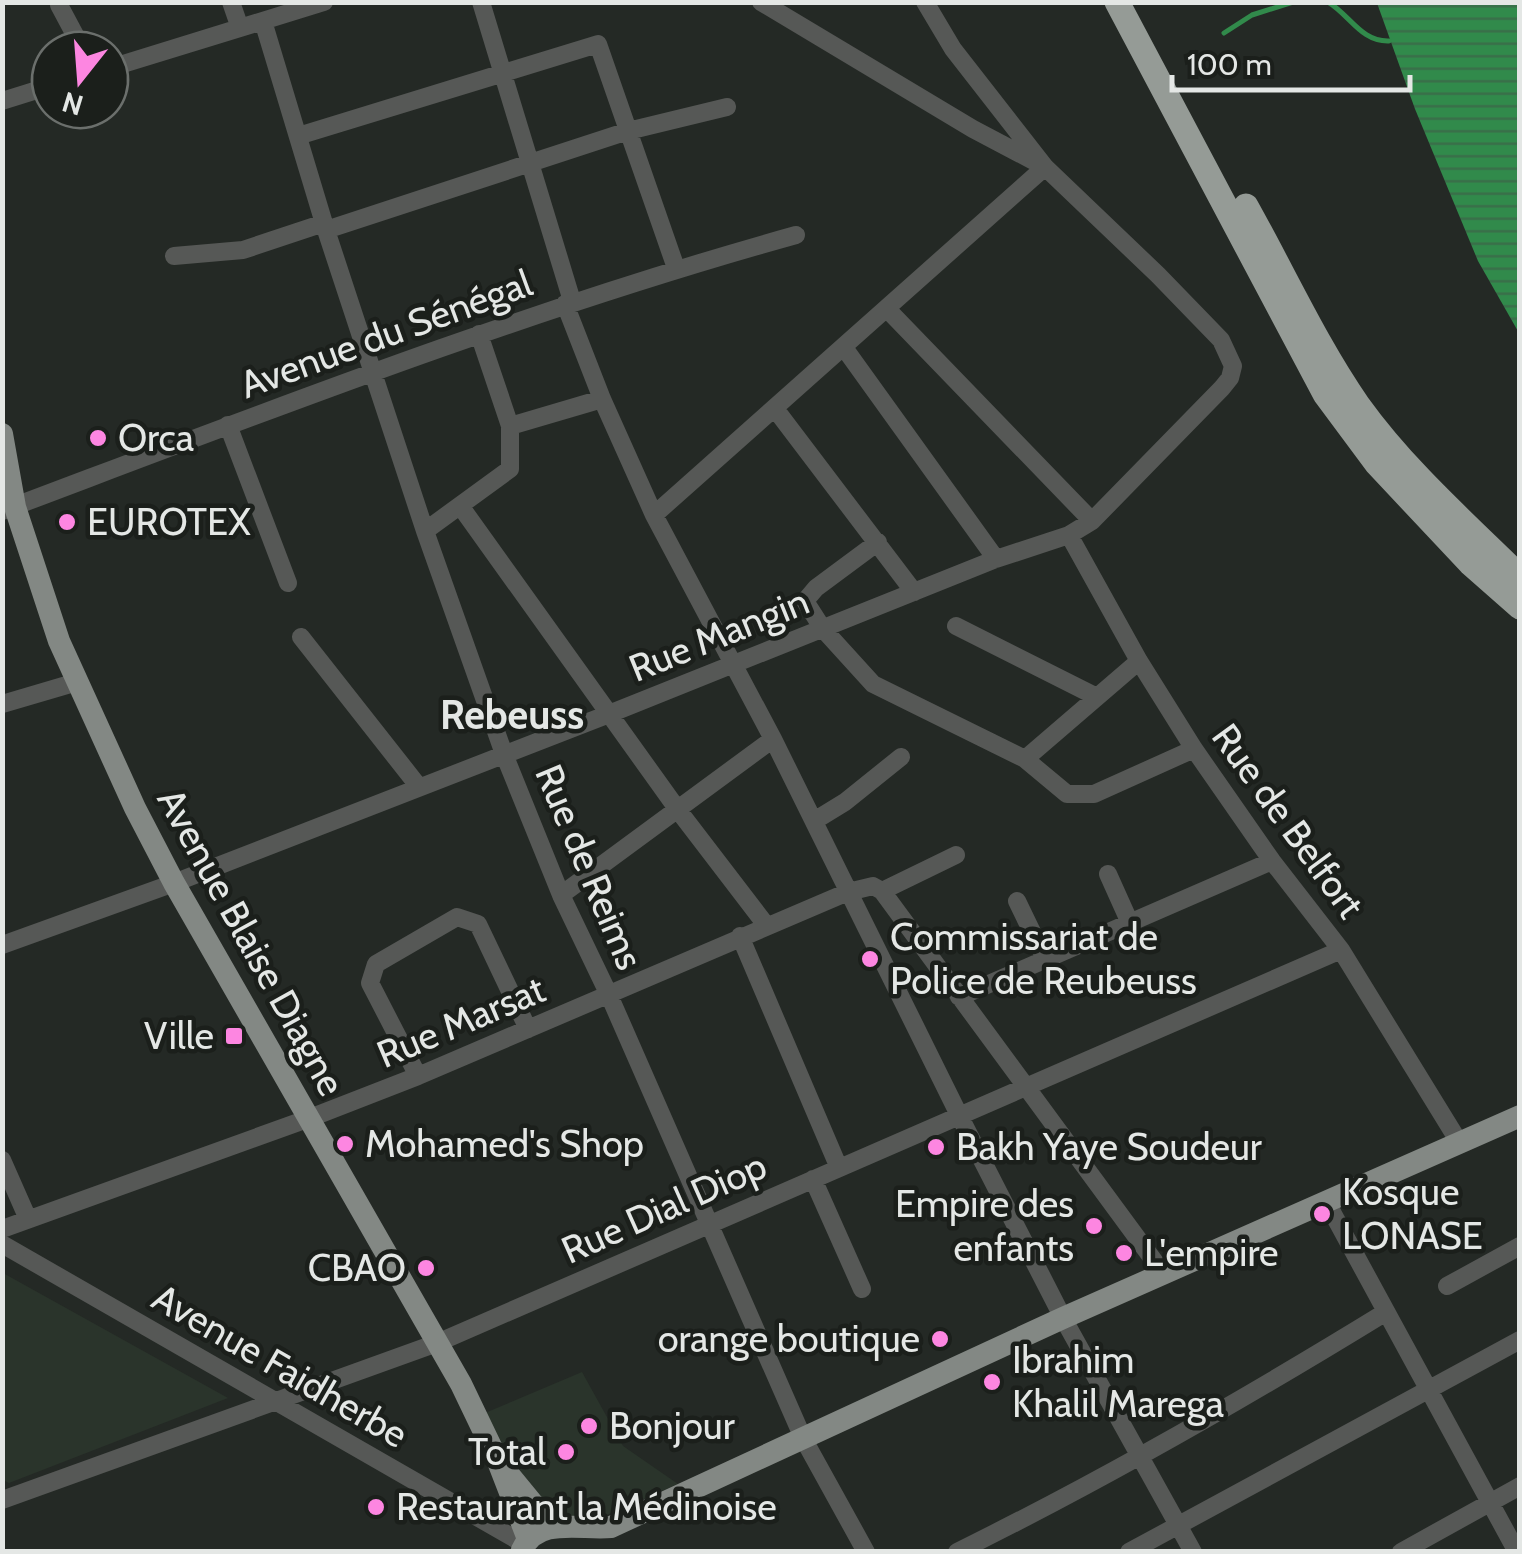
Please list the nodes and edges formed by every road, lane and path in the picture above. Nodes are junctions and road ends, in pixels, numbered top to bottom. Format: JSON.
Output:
{"nodes":[{"id":1,"x":231,"y":2,"type":"edge"},
{"id":2,"x":324,"y":2,"type":"edge"},
{"id":3,"x":481,"y":2,"type":"edge"},
{"id":4,"x":761,"y":2,"type":"edge"},
{"id":5,"x":925,"y":2,"type":"edge"},
{"id":6,"x":1117,"y":2,"type":"edge"},
{"id":7,"x":1135,"y":2,"type":"edge"},
{"id":8,"x":59,"y":5,"type":"edge"},
{"id":9,"x":263,"y":22,"type":"junction"},
{"id":10,"x":240,"y":28,"type":"junction"},
{"id":11,"x":72,"y":30,"type":"edge"},
{"id":12,"x":130,"y":62,"type":"edge"},
{"id":13,"x":502,"y":74,"type":"junction"},
{"id":14,"x":30,"y":92,"type":"edge"},
{"id":15,"x":2,"y":100,"type":"edge"},
{"id":16,"x":727,"y":107,"type":"dead end"},
{"id":17,"x":628,"y":131,"type":"junction"},
{"id":18,"x":298,"y":136,"type":"junction"},
{"id":19,"x":529,"y":164,"type":"junction"},
{"id":20,"x":1045,"y":167,"type":"junction"},
{"id":21,"x":325,"y":227,"type":"junction"},
{"id":22,"x":796,"y":235,"type":"dead end"},
{"id":23,"x":174,"y":256,"type":"dead end"},
{"id":24,"x":676,"y":268,"type":"junction"},
{"id":25,"x":568,"y":303,"type":"junction"},
{"id":26,"x":888,"y":310,"type":"junction"},
{"id":27,"x":479,"y":334,"type":"junction"},
{"id":28,"x":845,"y":349,"type":"junction"},
{"id":29,"x":373,"y":371,"type":"junction"},
{"id":30,"x":602,"y":399,"type":"junction"},
{"id":31,"x":776,"y":410,"type":"junction"},
{"id":32,"x":228,"y":426,"type":"junction"},
{"id":33,"x":510,"y":426,"type":"junction"},
{"id":34,"x":2,"y":434,"type":"edge"},
{"id":35,"x":460,"y":507,"type":"junction"},
{"id":36,"x":9,"y":509,"type":"edge"},
{"id":37,"x":654,"y":515,"type":"junction"},
{"id":38,"x":1092,"y":521,"type":"junction"},
{"id":39,"x":426,"y":531,"type":"junction"},
{"id":40,"x":1068,"y":535,"type":"junction"},
{"id":41,"x":878,"y":542,"type":"junction"},
{"id":42,"x":996,"y":559,"type":"junction"},
{"id":43,"x":1510,"y":564,"type":"edge"},
{"id":44,"x":1520,"y":577,"type":"edge"},
{"id":45,"x":288,"y":584,"type":"dead end"},
{"id":46,"x":914,"y":592,"type":"junction"},
{"id":47,"x":1520,"y":606,"type":"edge"},
{"id":48,"x":956,"y":626,"type":"dead end"},
{"id":49,"x":823,"y":629,"type":"junction"},
{"id":50,"x":301,"y":637,"type":"dead end"},
{"id":51,"x":1138,"y":662,"type":"junction"},
{"id":52,"x":735,"y":663,"type":"junction"},
{"id":53,"x":77,"y":682,"type":"junction"},
{"id":54,"x":1097,"y":697,"type":"junction"},
{"id":55,"x":2,"y":704,"type":"edge"},
{"id":56,"x":610,"y":714,"type":"junction"},
{"id":57,"x":774,"y":738,"type":"junction"},
{"id":58,"x":1194,"y":748,"type":"junction"},
{"id":59,"x":504,"y":754,"type":"junction"},
{"id":60,"x":901,"y":757,"type":"dead end"},
{"id":61,"x":1025,"y":759,"type":"junction"},
{"id":62,"x":419,"y":787,"type":"junction"},
{"id":63,"x":678,"y":810,"type":"junction"},
{"id":64,"x":814,"y":821,"type":"junction"},
{"id":65,"x":956,"y":855,"type":"dead end"},
{"id":66,"x":1272,"y":861,"type":"junction"},
{"id":67,"x":1108,"y":874,"type":"dead end"},
{"id":68,"x":174,"y":883,"type":"junction"},
{"id":69,"x":882,"y":891,"type":"junction"},
{"id":70,"x":848,"y":892,"type":"junction"},
{"id":71,"x":561,"y":895,"type":"junction"},
{"id":72,"x":1017,"y":901,"type":"dead end"},
{"id":73,"x":1130,"y":923,"type":"junction"},
{"id":74,"x":766,"y":925,"type":"junction"},
{"id":75,"x":740,"y":936,"type":"junction"},
{"id":76,"x":2,"y":945,"type":"edge"},
{"id":77,"x":1342,"y":950,"type":"junction"},
{"id":78,"x":1045,"y":960,"type":"junction"},
{"id":79,"x":609,"y":995,"type":"junction"},
{"id":80,"x":959,"y":997,"type":"junction"},
{"id":81,"x":528,"y":1029,"type":"junction"},
{"id":82,"x":418,"y":1076,"type":"junction"},
{"id":83,"x":1026,"y":1088,"type":"junction"},
{"id":84,"x":1520,"y":1116,"type":"edge"},
{"id":85,"x":960,"y":1117,"type":"junction"},
{"id":86,"x":310,"y":1118,"type":"junction"},
{"id":87,"x":1459,"y":1142,"type":"junction"},
{"id":88,"x":2,"y":1160,"type":"edge"},
{"id":89,"x":840,"y":1168,"type":"junction"},
{"id":90,"x":813,"y":1179,"type":"junction"},
{"id":91,"x":1326,"y":1201,"type":"junction"},
{"id":92,"x":28,"y":1219,"type":"junction"},
{"id":93,"x":709,"y":1224,"type":"junction"},
{"id":94,"x":2,"y":1229,"type":"edge"},
{"id":95,"x":2,"y":1244,"type":"edge"},
{"id":96,"x":1520,"y":1246,"type":"edge"},
{"id":97,"x":1163,"y":1273,"type":"junction"},
{"id":98,"x":1447,"y":1286,"type":"dead end"},
{"id":99,"x":862,"y":1289,"type":"dead end"},
{"id":100,"x":1386,"y":1312,"type":"junction"},
{"id":101,"x":1063,"y":1318,"type":"junction"},
{"id":102,"x":1520,"y":1340,"type":"edge"},
{"id":103,"x":437,"y":1343,"type":"junction"},
{"id":104,"x":1430,"y":1391,"type":"junction"},
{"id":105,"x":276,"y":1401,"type":"junction"},
{"id":106,"x":803,"y":1438,"type":"junction"},
{"id":107,"x":1140,"y":1456,"type":"junction"},
{"id":108,"x":496,"y":1459,"type":"junction"},
{"id":109,"x":1520,"y":1486,"type":"edge"},
{"id":110,"x":2,"y":1500,"type":"edge"},
{"id":111,"x":1490,"y":1502,"type":"junction"},
{"id":112,"x":1177,"y":1524,"type":"junction"},
{"id":113,"x":556,"y":1527,"type":"junction"},
{"id":114,"x":610,"y":1527,"type":"junction"},
{"id":115,"x":523,"y":1547,"type":"edge"},
{"id":116,"x":594,"y":1551,"type":"edge"},
{"id":117,"x":584,"y":1552,"type":"edge"},
{"id":118,"x":866,"y":1552,"type":"edge"},
{"id":119,"x":957,"y":1552,"type":"edge"},
{"id":120,"x":1128,"y":1552,"type":"edge"},
{"id":121,"x":1193,"y":1552,"type":"edge"},
{"id":122,"x":1401,"y":1552,"type":"edge"},
{"id":123,"x":1517,"y":1552,"type":"edge"}],
"edges":[{"from":1,"to":10,"type":"street"},
{"from":2,"to":9,"type":"street"},
{"from":3,"to":13,"type":"street"},
{"from":4,"to":20,"type":"street"},
{"from":5,"to":20,"type":"street"},
{"from":6,"to":47,"type":"highway"},
{"from":7,"to":43,"type":"highway"},
{"from":8,"to":11,"type":"street"},
{"from":9,"to":10,"type":"street"},
{"from":9,"to":18,"type":"street","name":"Rue de Reims"},
{"from":10,"to":12,"type":"street"},
{"from":13,"to":17,"type":"street"},
{"from":13,"to":18,"type":"street"},
{"from":13,"to":19,"type":"street"},
{"from":14,"to":15,"type":"street"},
{"from":16,"to":17,"type":"street"},
{"from":17,"to":19,"type":"street"},
{"from":17,"to":24,"type":"street"},
{"from":18,"to":21,"type":"street","name":"Rue de Reims"},
{"from":19,"to":21,"type":"street"},
{"from":19,"to":25,"type":"street"},
{"from":20,"to":26,"type":"street"},
{"from":20,"to":38,"type":"street","name":"Rue Mangin"},
{"from":21,"to":23,"type":"street"},
{"from":21,"to":29,"type":"street","name":"Rue de Reims"},
{"from":22,"to":24,"type":"street","name":"Avenue du Sénégal"},
{"from":24,"to":25,"type":"street","name":"Avenue du Sénégal"},
{"from":25,"to":27,"type":"street","name":"Avenue du Sénégal"},
{"from":25,"to":30,"type":"street"},
{"from":26,"to":28,"type":"street"},
{"from":26,"to":38,"type":"street"},
{"from":27,"to":29,"type":"street","name":"Avenue du Sénégal"},
{"from":27,"to":33,"type":"street"},
{"from":28,"to":31,"type":"street"},
{"from":28,"to":42,"type":"street"},
{"from":29,"to":32,"type":"street","name":"Avenue du Sénégal"},
{"from":29,"to":39,"type":"street","name":"Rue de Reims"},
{"from":30,"to":33,"type":"street"},
{"from":30,"to":37,"type":"street"},
{"from":31,"to":37,"type":"street"},
{"from":31,"to":41,"type":"street"},
{"from":32,"to":36,"type":"street","name":"Avenue du Sénégal"},
{"from":32,"to":45,"type":"street"},
{"from":33,"to":35,"type":"street"},
{"from":34,"to":36,"type":"main road","name":"Avenue Blaise Diagne"},
{"from":35,"to":39,"type":"street"},
{"from":35,"to":56,"type":"street"},
{"from":36,"to":53,"type":"main road","name":"Avenue Blaise Diagne"},
{"from":37,"to":52,"type":"street"},
{"from":38,"to":40,"type":"street","name":"Rue Mangin"},
{"from":39,"to":59,"type":"street","name":"Rue de Reims"},
{"from":40,"to":42,"type":"street","name":"Rue Mangin"},
{"from":40,"to":51,"type":"street","name":"Rue de Belfort"},
{"from":41,"to":46,"type":"street"},
{"from":41,"to":49,"type":"street"},
{"from":42,"to":46,"type":"street","name":"Rue Mangin"},
{"from":43,"to":44,"type":"highway"},
{"from":46,"to":49,"type":"street","name":"Rue Mangin"},
{"from":48,"to":54,"type":"street"},
{"from":49,"to":52,"type":"street","name":"Rue Mangin"},
{"from":49,"to":61,"type":"street"},
{"from":50,"to":62,"type":"street"},
{"from":51,"to":54,"type":"street"},
{"from":51,"to":58,"type":"street","name":"Rue de Belfort"},
{"from":52,"to":56,"type":"street","name":"Rue Mangin"},
{"from":52,"to":57,"type":"street"},
{"from":53,"to":55,"type":"street"},
{"from":53,"to":68,"type":"main road","name":"Avenue Blaise Diagne"},
{"from":54,"to":61,"type":"street"},
{"from":56,"to":59,"type":"street","name":"Rue Mangin"},
{"from":56,"to":63,"type":"street"},
{"from":57,"to":63,"type":"street"},
{"from":57,"to":64,"type":"street"},
{"from":58,"to":61,"type":"street"},
{"from":58,"to":66,"type":"street","name":"Rue de Belfort"},
{"from":59,"to":62,"type":"street","name":"Rue Mangin"},
{"from":59,"to":71,"type":"street","name":"Rue de Reims"},
{"from":60,"to":64,"type":"street"},
{"from":62,"to":68,"type":"street","name":"Rue Mangin"},
{"from":63,"to":71,"type":"street"},
{"from":63,"to":74,"type":"street"},
{"from":64,"to":70,"type":"street"},
{"from":65,"to":69,"type":"street"},
{"from":66,"to":73,"type":"street"},
{"from":66,"to":77,"type":"street","name":"Rue de Belfort"},
{"from":67,"to":73,"type":"street"},
{"from":68,"to":76,"type":"street","name":"Rue Mangin"},
{"from":68,"to":86,"type":"main road","name":"Avenue Blaise Diagne"},
{"from":69,"to":70,"type":"street","name":"Rue Marsat"},
{"from":69,"to":80,"type":"street"},
{"from":70,"to":74,"type":"street","name":"Rue Marsat"},
{"from":70,"to":85,"type":"street"},
{"from":71,"to":79,"type":"street","name":"Rue de Reims"},
{"from":72,"to":78,"type":"street"},
{"from":73,"to":78,"type":"street"},
{"from":74,"to":75,"type":"street","name":"Rue Marsat"},
{"from":75,"to":79,"type":"street","name":"Rue Marsat"},
{"from":75,"to":89,"type":"street"},
{"from":77,"to":83,"type":"street","name":"Rue Dial Diop"},
{"from":77,"to":87,"type":"street","name":"Rue de Belfort"},
{"from":78,"to":80,"type":"street"},
{"from":79,"to":81,"type":"street","name":"Rue Marsat"},
{"from":79,"to":93,"type":"street","name":"Rue de Reims"},
{"from":80,"to":83,"type":"street"},
{"from":81,"to":82,"type":"street","name":"Rue Marsat"},
{"from":81,"to":82,"type":"street"},
{"from":82,"to":86,"type":"street","name":"Rue Marsat"},
{"from":83,"to":85,"type":"street","name":"Rue Dial Diop"},
{"from":83,"to":97,"type":"street"},
{"from":84,"to":87,"type":"main road"},
{"from":85,"to":89,"type":"street","name":"Rue Dial Diop"},
{"from":85,"to":101,"type":"street"},
{"from":86,"to":92,"type":"street","name":"Rue Marsat"},
{"from":86,"to":103,"type":"main road","name":"Avenue Blaise Diagne"},
{"from":87,"to":91,"type":"main road"},
{"from":88,"to":92,"type":"street"},
{"from":89,"to":90,"type":"street","name":"Rue Dial Diop"},
{"from":90,"to":93,"type":"street","name":"Rue Dial Diop"},
{"from":90,"to":99,"type":"street"},
{"from":91,"to":97,"type":"main road"},
{"from":91,"to":100,"type":"street"},
{"from":92,"to":94,"type":"street","name":"Rue Marsat"},
{"from":93,"to":103,"type":"street","name":"Rue Dial Diop"},
{"from":93,"to":106,"type":"street","name":"Rue de Reims"},
{"from":95,"to":105,"type":"street","name":"Avenue Faidherbe"},
{"from":96,"to":98,"type":"street"},
{"from":97,"to":101,"type":"main road"},
{"from":100,"to":104,"type":"street"},
{"from":100,"to":107,"type":"street"},
{"from":101,"to":106,"type":"main road"},
{"from":101,"to":107,"type":"street"},
{"from":102,"to":104,"type":"street"},
{"from":103,"to":105,"type":"street","name":"Rue Dial Diop"},
{"from":103,"to":108,"type":"main road","name":"Avenue Blaise Diagne"},
{"from":104,"to":111,"type":"street"},
{"from":104,"to":112,"type":"street"},
{"from":105,"to":110,"type":"street","name":"Rue Dial Diop"},
{"from":105,"to":115,"type":"street","name":"Avenue Faidherbe"},
{"from":106,"to":114,"type":"main road"},
{"from":106,"to":118,"type":"street","name":"Rue de Reims"},
{"from":107,"to":112,"type":"street"},
{"from":107,"to":119,"type":"street"},
{"from":108,"to":113,"type":"main road","name":"Avenue Blaise Diagne"},
{"from":108,"to":115,"type":"main road","name":"Avenue Blaise Diagne"},
{"from":109,"to":111,"type":"street"},
{"from":111,"to":122,"type":"street"},
{"from":111,"to":123,"type":"street"},
{"from":112,"to":120,"type":"street"},
{"from":112,"to":121,"type":"street"},
{"from":113,"to":114,"type":"main road"},
{"from":113,"to":115,"type":"main road"},
{"from":113,"to":117,"type":"main road","name":"Avenue Blaise Diagne"},
{"from":114,"to":116,"type":"main road"}]}
